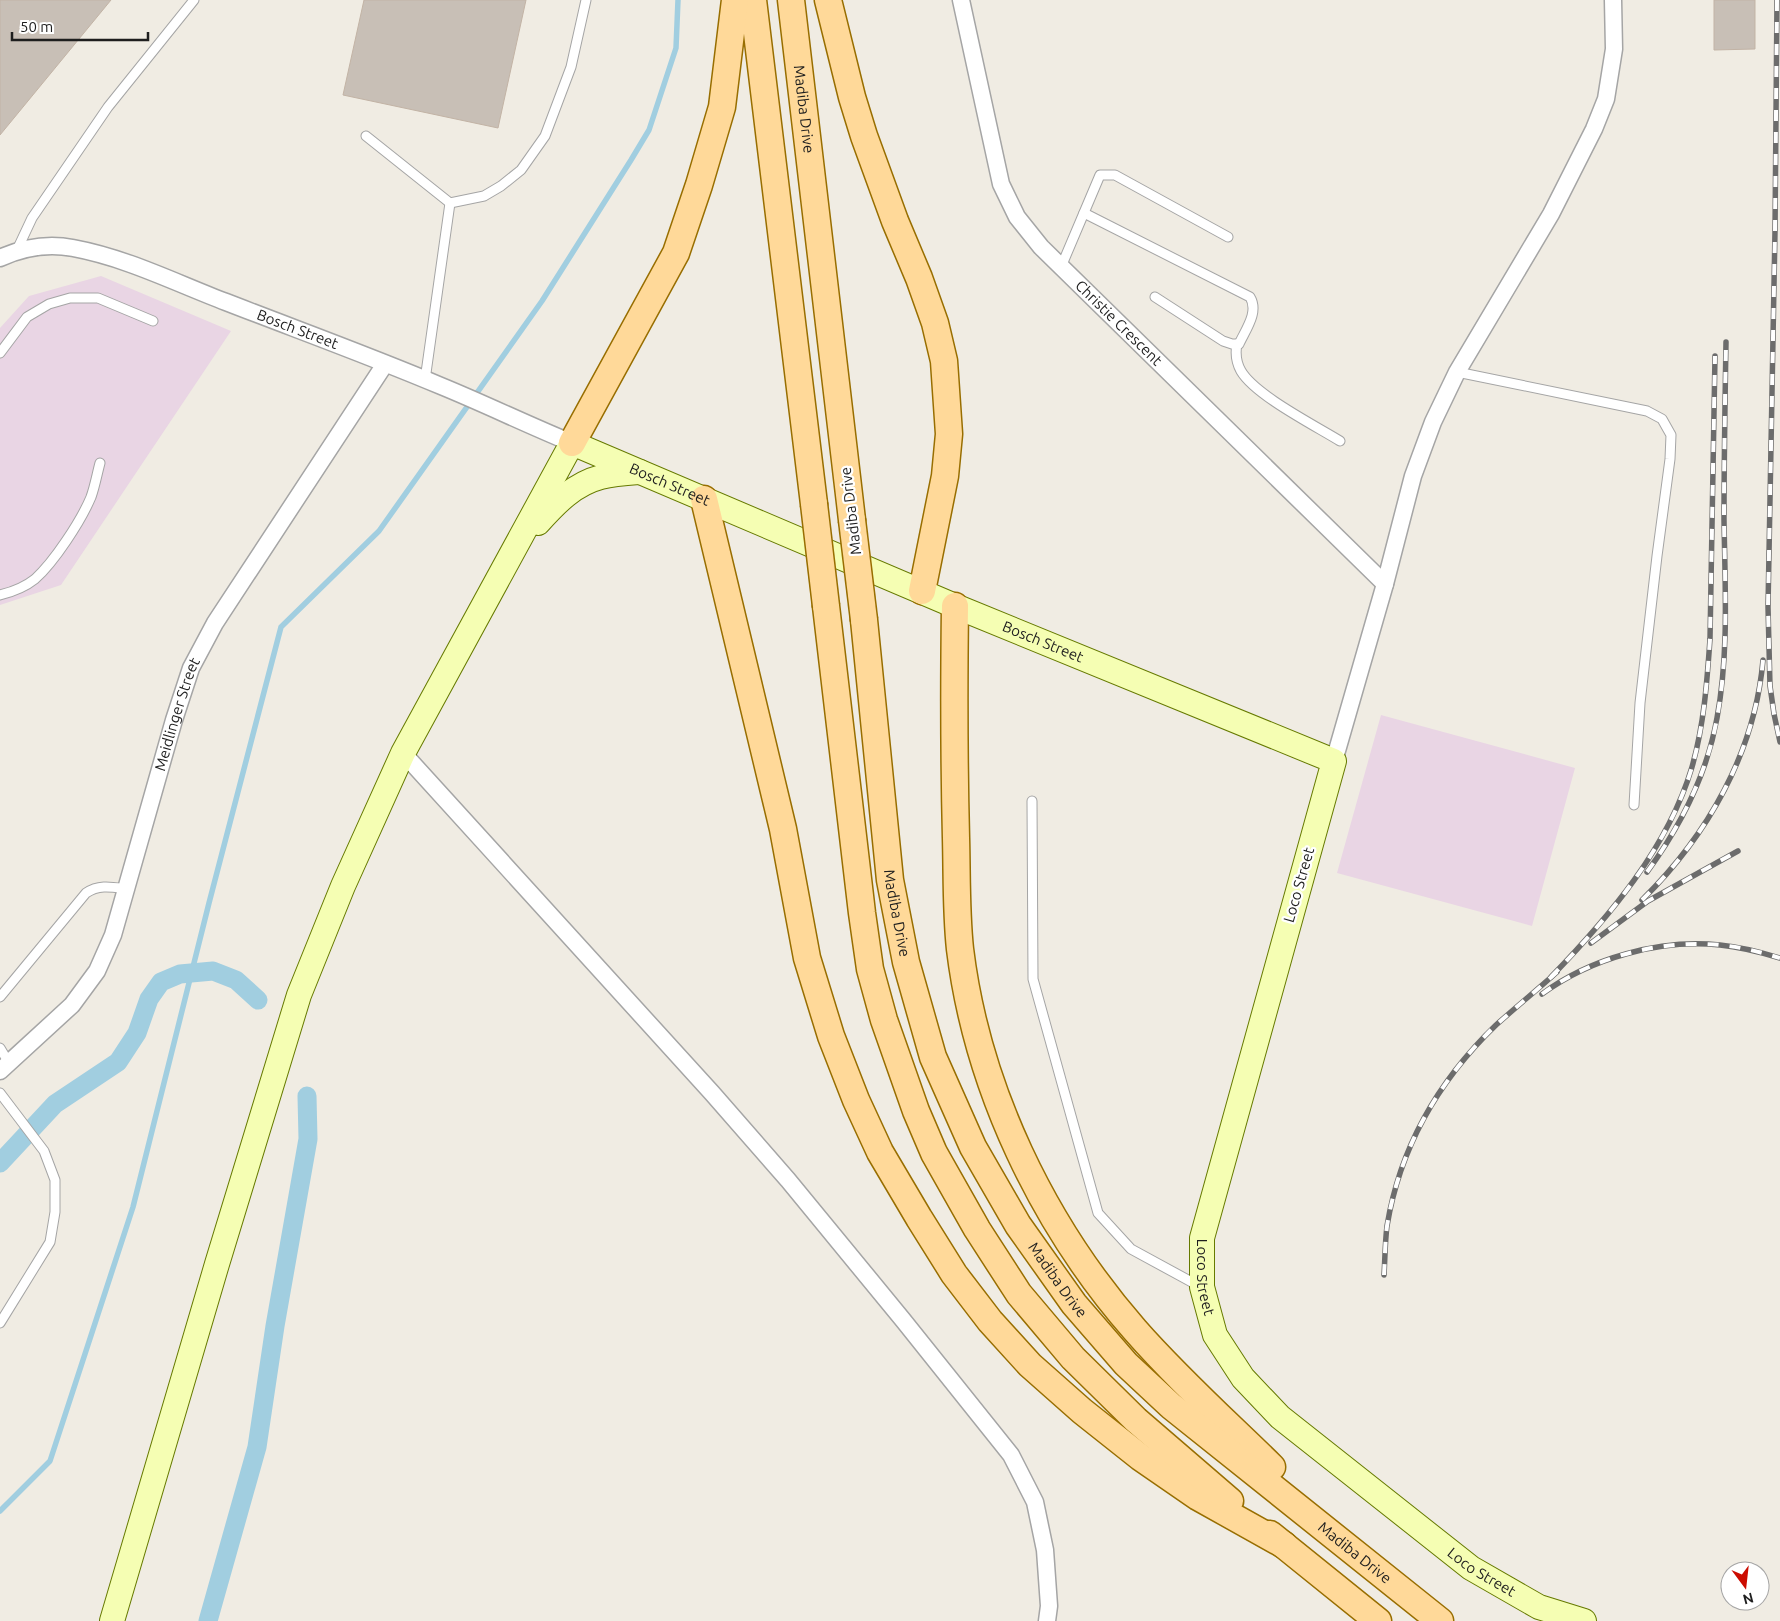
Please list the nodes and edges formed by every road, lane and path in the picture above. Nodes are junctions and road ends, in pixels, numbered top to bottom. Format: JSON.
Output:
{"nodes":[{"id":1,"x":194,"y":0,"type":"edge"},
{"id":2,"x":586,"y":0,"type":"edge"},
{"id":3,"x":735,"y":0,"type":"edge"},
{"id":4,"x":752,"y":0,"type":"edge"},
{"id":5,"x":791,"y":0,"type":"edge"},
{"id":6,"x":828,"y":0,"type":"edge"},
{"id":7,"x":962,"y":0,"type":"edge"},
{"id":8,"x":1613,"y":0,"type":"edge"},
{"id":9,"x":366,"y":136,"type":"dead end"},
{"id":10,"x":450,"y":202,"type":"junction"},
{"id":11,"x":1084,"y":213,"type":"junction"},
{"id":12,"x":1228,"y":237,"type":"dead end"},
{"id":13,"x":17,"y":250,"type":"junction"},
{"id":14,"x":0,"y":258,"type":"edge"},
{"id":15,"x":1061,"y":267,"type":"junction"},
{"id":16,"x":1155,"y":297,"type":"dead end"},
{"id":17,"x":153,"y":321,"type":"dead end"},
{"id":18,"x":1236,"y":344,"type":"junction"},
{"id":19,"x":0,"y":352,"type":"edge"},
{"id":20,"x":385,"y":364,"type":"junction"},
{"id":21,"x":1457,"y":372,"type":"junction"},
{"id":22,"x":426,"y":380,"type":"junction"},
{"id":23,"x":1340,"y":441,"type":"dead end"},
{"id":24,"x":572,"y":443,"type":"junction"},
{"id":25,"x":100,"y":463,"type":"dead end"},
{"id":26,"x":640,"y":472,"type":"junction"},
{"id":27,"x":704,"y":500,"type":"junction"},
{"id":28,"x":512,"y":552,"type":"junction"},
{"id":29,"x":1385,"y":584,"type":"junction"},
{"id":30,"x":922,"y":591,"type":"junction"},
{"id":31,"x":0,"y":595,"type":"edge"},
{"id":32,"x":955,"y":606,"type":"junction"},
{"id":33,"x":403,"y":753,"type":"junction"},
{"id":34,"x":1334,"y":761,"type":"junction"},
{"id":35,"x":1032,"y":801,"type":"dead end"},
{"id":36,"x":1634,"y":805,"type":"dead end"},
{"id":37,"x":127,"y":889,"type":"junction"},
{"id":38,"x":0,"y":997,"type":"edge"},
{"id":39,"x":0,"y":1048,"type":"edge"},
{"id":40,"x":5,"y":1067,"type":"edge"},
{"id":41,"x":0,"y":1094,"type":"edge"},
{"id":42,"x":1202,"y":1287,"type":"junction"},
{"id":43,"x":0,"y":1323,"type":"edge"},
{"id":44,"x":1317,"y":1522,"type":"junction"},
{"id":45,"x":1284,"y":1545,"type":"junction"},
{"id":46,"x":112,"y":1621,"type":"edge"},
{"id":47,"x":1047,"y":1621,"type":"edge"},
{"id":48,"x":1378,"y":1621,"type":"edge"},
{"id":49,"x":1440,"y":1621,"type":"edge"},
{"id":50,"x":1584,"y":1621,"type":"edge"}],
"edges":[{"from":1,"to":13,"type":"lane"},
{"from":2,"to":10,"type":"lane"},
{"from":3,"to":24,"type":"main road"},
{"from":4,"to":45,"type":"main road","bridge":true},
{"from":5,"to":44,"type":"main road","name":"Madiba Drive","bridge":true},
{"from":6,"to":30,"type":"main road"},
{"from":7,"to":15,"type":"street","name":"Christie Crescent"},
{"from":8,"to":21,"type":"street"},
{"from":9,"to":10,"type":"lane"},
{"from":10,"to":22,"type":"lane"},
{"from":11,"to":12,"type":"lane"},
{"from":11,"to":15,"type":"lane"},
{"from":11,"to":18,"type":"lane"},
{"from":13,"to":14,"type":"street","name":"Bosch Street"},
{"from":13,"to":20,"type":"street","name":"Bosch Street"},
{"from":15,"to":29,"type":"street","name":"Christie Crescent"},
{"from":16,"to":18,"type":"lane"},
{"from":17,"to":19,"type":"lane"},
{"from":18,"to":23,"type":"lane"},
{"from":20,"to":22,"type":"street","name":"Bosch Street"},
{"from":20,"to":37,"type":"street","name":"Meidlinger Street"},
{"from":21,"to":29,"type":"street"},
{"from":21,"to":36,"type":"lane"},
{"from":22,"to":24,"type":"street","name":"Bosch Street"},
{"from":24,"to":26,"type":"street","name":"Bosch Street"},
{"from":24,"to":28,"type":"street"},
{"from":25,"to":31,"type":"lane"},
{"from":26,"to":27,"type":"street","name":"Bosch Street"},
{"from":26,"to":28,"type":"street"},
{"from":27,"to":30,"type":"street","name":"Bosch Street"},
{"from":27,"to":45,"type":"main road"},
{"from":28,"to":33,"type":"street"},
{"from":29,"to":34,"type":"street"},
{"from":30,"to":32,"type":"street","name":"Bosch Street"},
{"from":32,"to":34,"type":"street","name":"Bosch Street"},
{"from":32,"to":44,"type":"main road"},
{"from":33,"to":46,"type":"street"},
{"from":33,"to":47,"type":"street"},
{"from":34,"to":42,"type":"street","name":"Loco Street"},
{"from":35,"to":42,"type":"lane"},
{"from":37,"to":38,"type":"lane"},
{"from":37,"to":40,"type":"street","name":"Meidlinger Street"},
{"from":39,"to":40,"type":"lane"},
{"from":41,"to":43,"type":"lane"},
{"from":42,"to":50,"type":"street","name":"Loco Street"},
{"from":44,"to":49,"type":"main road","name":"Madiba Drive"},
{"from":45,"to":48,"type":"main road"}]}
